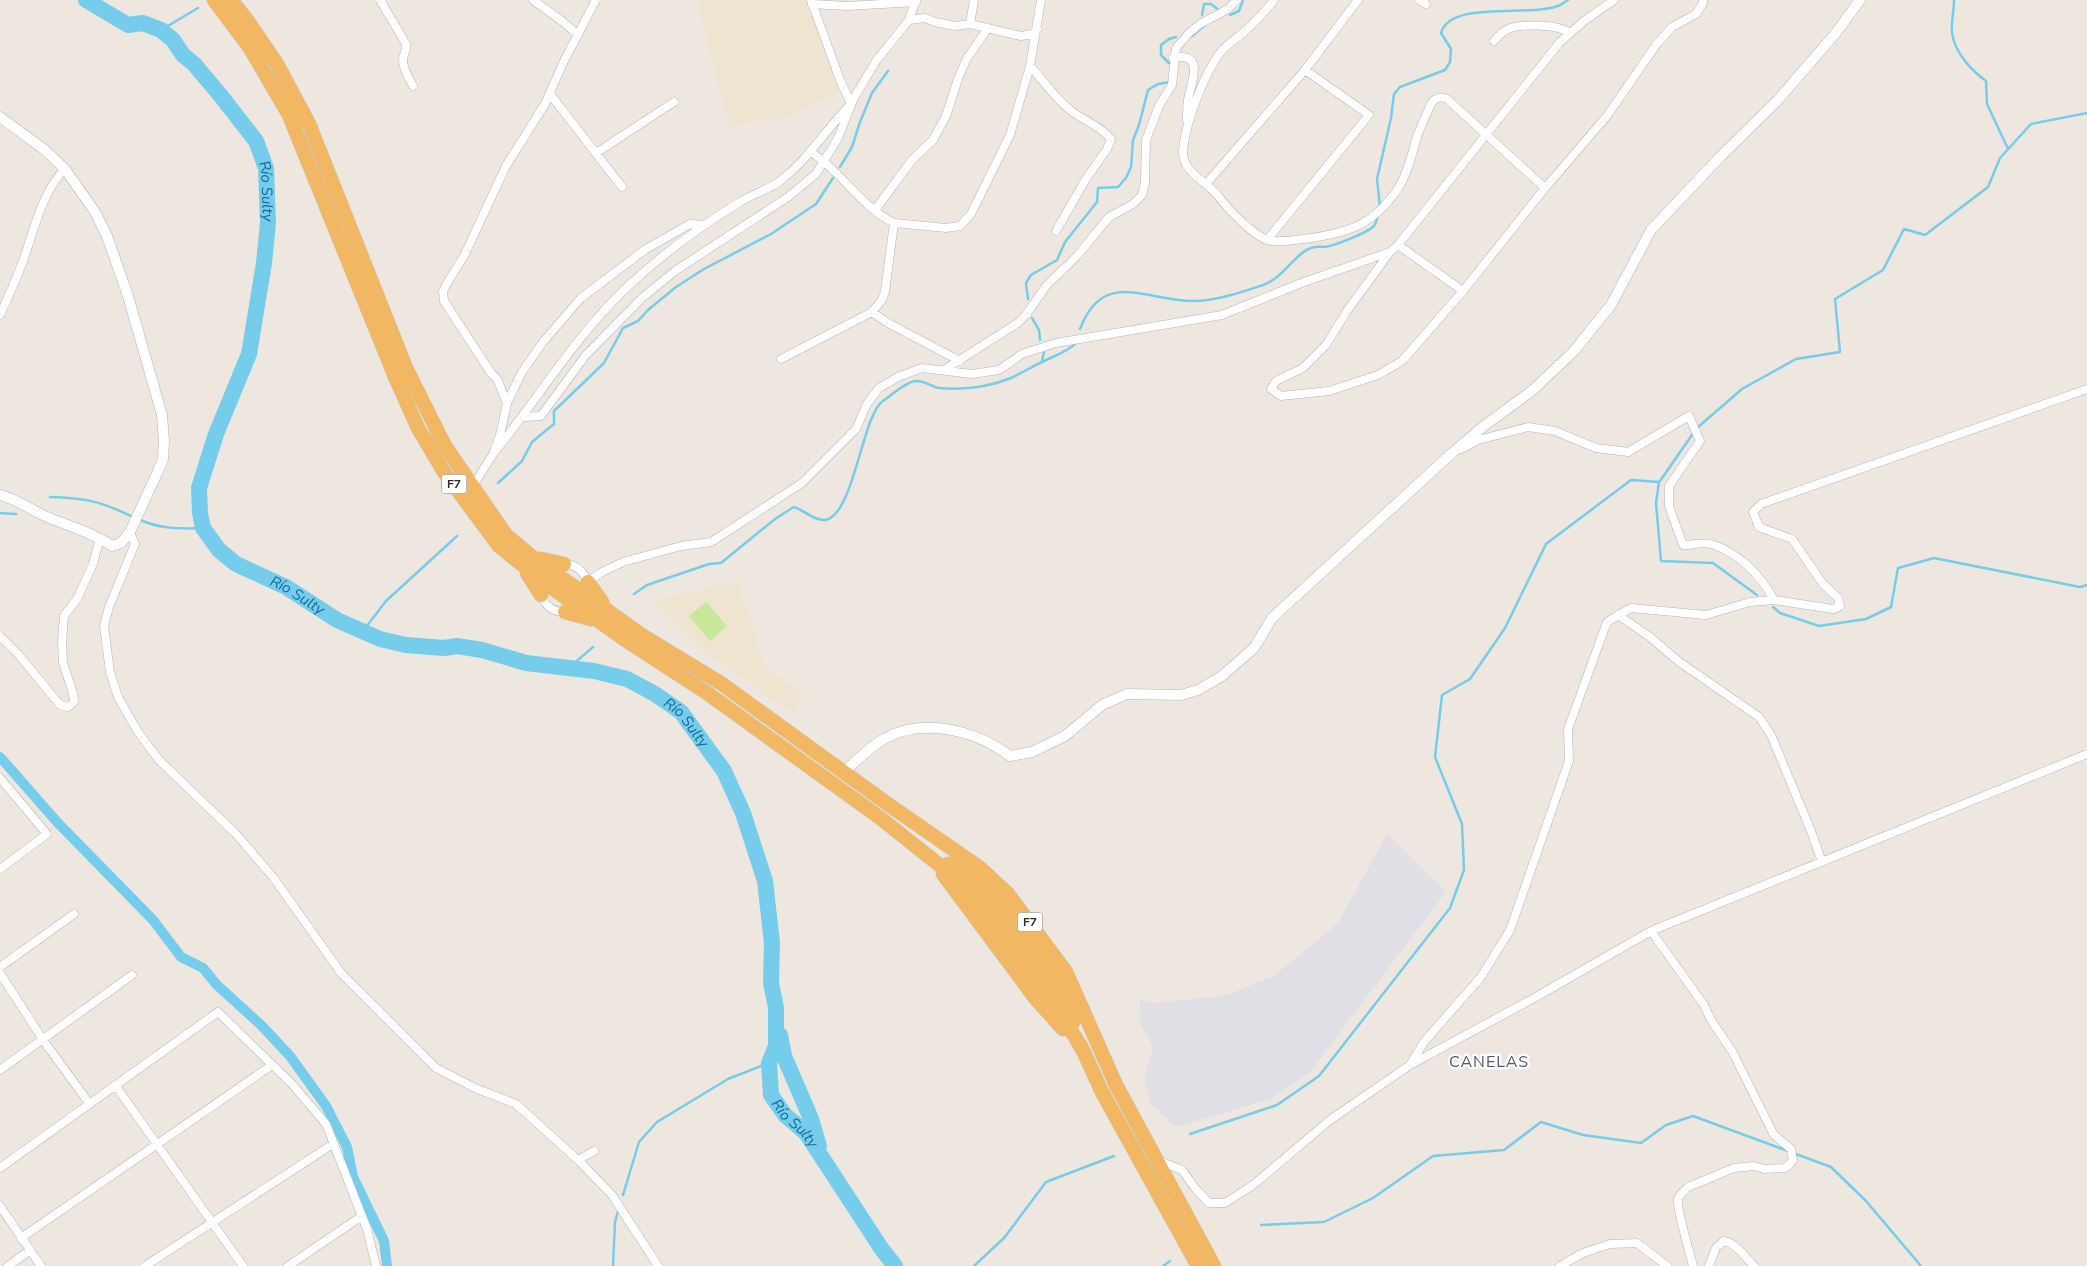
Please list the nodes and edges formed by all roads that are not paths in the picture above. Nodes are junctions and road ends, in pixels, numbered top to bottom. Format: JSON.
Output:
{"nodes":[{"id":1,"x":214,"y":0,"type":"edge"},
{"id":2,"x":231,"y":0,"type":"edge"},
{"id":3,"x":380,"y":0,"type":"edge"},
{"id":4,"x":532,"y":0,"type":"edge"},
{"id":5,"x":596,"y":0,"type":"edge"},
{"id":6,"x":974,"y":0,"type":"edge"},
{"id":7,"x":1041,"y":0,"type":"edge"},
{"id":8,"x":1237,"y":0,"type":"edge"},
{"id":9,"x":1274,"y":0,"type":"edge"},
{"id":10,"x":1358,"y":0,"type":"edge"},
{"id":11,"x":1614,"y":0,"type":"edge"},
{"id":12,"x":1703,"y":0,"type":"edge"},
{"id":13,"x":1860,"y":0,"type":"edge"},
{"id":14,"x":916,"y":1,"type":"edge"},
{"id":15,"x":812,"y":2,"type":"edge"},
{"id":16,"x":910,"y":20,"type":"junction"},
{"id":17,"x":970,"y":24,"type":"junction"},
{"id":18,"x":988,"y":28,"type":"junction"},
{"id":19,"x":1037,"y":29,"type":"junction"},
{"id":20,"x":1570,"y":33,"type":"junction"},
{"id":21,"x":577,"y":34,"type":"junction"},
{"id":22,"x":1494,"y":42,"type":"dead end"},
{"id":23,"x":1173,"y":58,"type":"junction"},
{"id":24,"x":1030,"y":66,"type":"junction"},
{"id":25,"x":1305,"y":70,"type":"junction"},
{"id":26,"x":413,"y":86,"type":"dead end"},
{"id":27,"x":550,"y":94,"type":"junction"},
{"id":28,"x":674,"y":102,"type":"dead end"},
{"id":29,"x":851,"y":104,"type":"junction"},
{"id":30,"x":0,"y":117,"type":"edge"},
{"id":31,"x":1187,"y":130,"type":"junction"},
{"id":32,"x":1485,"y":135,"type":"junction"},
{"id":33,"x":811,"y":152,"type":"junction"},
{"id":34,"x":596,"y":153,"type":"junction"},
{"id":35,"x":824,"y":161,"type":"junction"},
{"id":36,"x":65,"y":169,"type":"junction"},
{"id":37,"x":1206,"y":184,"type":"junction"},
{"id":38,"x":622,"y":187,"type":"dead end"},
{"id":39,"x":1545,"y":188,"type":"junction"},
{"id":40,"x":875,"y":210,"type":"junction"},
{"id":41,"x":894,"y":223,"type":"junction"},
{"id":42,"x":705,"y":225,"type":"junction"},
{"id":43,"x":1056,"y":232,"type":"dead end"},
{"id":44,"x":1267,"y":240,"type":"junction"},
{"id":45,"x":1398,"y":245,"type":"junction"},
{"id":46,"x":1390,"y":252,"type":"junction"},
{"id":47,"x":1462,"y":291,"type":"junction"},
{"id":48,"x":872,"y":312,"type":"junction"},
{"id":49,"x":0,"y":316,"type":"edge"},
{"id":50,"x":781,"y":358,"type":"dead end"},
{"id":51,"x":960,"y":361,"type":"junction"},
{"id":52,"x":944,"y":370,"type":"junction"},
{"id":53,"x":2087,"y":390,"type":"edge"},
{"id":54,"x":507,"y":403,"type":"junction"},
{"id":55,"x":524,"y":417,"type":"junction"},
{"id":56,"x":1452,"y":453,"type":"junction"},
{"id":57,"x":493,"y":454,"type":"junction"},
{"id":58,"x":473,"y":486,"type":"junction"},
{"id":59,"x":0,"y":495,"type":"edge"},
{"id":60,"x":134,"y":524,"type":"junction"},
{"id":61,"x":100,"y":538,"type":"junction"},
{"id":62,"x":526,"y":560,"type":"junction"},
{"id":63,"x":564,"y":564,"type":"junction"},
{"id":64,"x":545,"y":574,"type":"junction"},
{"id":65,"x":541,"y":595,"type":"junction"},
{"id":66,"x":585,"y":595,"type":"junction"},
{"id":67,"x":1774,"y":600,"type":"junction"},
{"id":68,"x":565,"y":612,"type":"junction"},
{"id":69,"x":1618,"y":615,"type":"junction"},
{"id":70,"x":598,"y":620,"type":"junction"},
{"id":71,"x":0,"y":636,"type":"edge"},
{"id":72,"x":2087,"y":754,"type":"edge"},
{"id":73,"x":844,"y":772,"type":"junction"},
{"id":74,"x":0,"y":778,"type":"edge"},
{"id":75,"x":1822,"y":862,"type":"junction"},
{"id":76,"x":0,"y":869,"type":"edge"},
{"id":77,"x":74,"y":914,"type":"dead end"},
{"id":78,"x":1651,"y":931,"type":"junction"},
{"id":79,"x":0,"y":967,"type":"edge"},
{"id":80,"x":0,"y":973,"type":"edge"},
{"id":81,"x":132,"y":975,"type":"dead end"},
{"id":82,"x":43,"y":1040,"type":"junction"},
{"id":83,"x":272,"y":1065,"type":"junction"},
{"id":84,"x":1410,"y":1065,"type":"junction"},
{"id":85,"x":0,"y":1070,"type":"edge"},
{"id":86,"x":115,"y":1085,"type":"junction"},
{"id":87,"x":89,"y":1103,"type":"junction"},
{"id":88,"x":333,"y":1144,"type":"junction"},
{"id":89,"x":156,"y":1145,"type":"junction"},
{"id":90,"x":594,"y":1151,"type":"dead end"},
{"id":91,"x":578,"y":1160,"type":"junction"},
{"id":92,"x":1158,"y":1161,"type":"junction"},
{"id":93,"x":0,"y":1168,"type":"edge"},
{"id":94,"x":0,"y":1206,"type":"edge"},
{"id":95,"x":362,"y":1216,"type":"junction"},
{"id":96,"x":211,"y":1223,"type":"junction"},
{"id":97,"x":21,"y":1238,"type":"junction"},
{"id":98,"x":29,"y":1251,"type":"junction"},
{"id":99,"x":1691,"y":1265,"type":"edge"},
{"id":100,"x":8,"y":1266,"type":"edge"},
{"id":101,"x":41,"y":1266,"type":"edge"},
{"id":102,"x":145,"y":1266,"type":"edge"},
{"id":103,"x":242,"y":1266,"type":"edge"},
{"id":104,"x":288,"y":1266,"type":"edge"},
{"id":105,"x":376,"y":1266,"type":"edge"},
{"id":106,"x":658,"y":1266,"type":"edge"},
{"id":107,"x":1198,"y":1266,"type":"edge"},
{"id":108,"x":1214,"y":1266,"type":"edge"},
{"id":109,"x":1560,"y":1266,"type":"edge"},
{"id":110,"x":1667,"y":1266,"type":"edge"},
{"id":111,"x":1709,"y":1266,"type":"edge"},
{"id":112,"x":1754,"y":1266,"type":"edge"}],
"edges":[{"from":1,"to":62,"type":"highway","number":"F7"},
{"from":2,"to":58,"type":"highway","number":"F7"},
{"from":3,"to":26,"type":"street"},
{"from":4,"to":21,"type":"street"},
{"from":5,"to":21,"type":"street"},
{"from":6,"to":17,"type":"street"},
{"from":7,"to":19,"type":"street"},
{"from":8,"to":23,"type":"street"},
{"from":9,"to":31,"type":"street"},
{"from":10,"to":25,"type":"street"},
{"from":11,"to":20,"type":"street"},
{"from":12,"to":39,"type":"street"},
{"from":13,"to":56,"type":"street"},
{"from":14,"to":15,"type":"street"},
{"from":14,"to":16,"type":"street"},
{"from":15,"to":29,"type":"street"},
{"from":16,"to":17,"type":"street"},
{"from":16,"to":29,"type":"street"},
{"from":17,"to":18,"type":"street"},
{"from":18,"to":19,"type":"street"},
{"from":18,"to":40,"type":"street"},
{"from":19,"to":24,"type":"street"},
{"from":20,"to":22,"type":"street"},
{"from":20,"to":32,"type":"street"},
{"from":21,"to":27,"type":"street"},
{"from":23,"to":31,"type":"street"},
{"from":23,"to":51,"type":"street"},
{"from":24,"to":41,"type":"street"},
{"from":24,"to":43,"type":"street"},
{"from":25,"to":37,"type":"street"},
{"from":25,"to":44,"type":"street"},
{"from":27,"to":34,"type":"street"},
{"from":27,"to":54,"type":"street"},
{"from":28,"to":34,"type":"street"},
{"from":29,"to":33,"type":"street"},
{"from":29,"to":35,"type":"street"},
{"from":30,"to":36,"type":"street"},
{"from":31,"to":37,"type":"street"},
{"from":32,"to":39,"type":"street"},
{"from":32,"to":44,"type":"street"},
{"from":32,"to":45,"type":"street"},
{"from":33,"to":35,"type":"street"},
{"from":33,"to":42,"type":"street"},
{"from":34,"to":38,"type":"street"},
{"from":35,"to":40,"type":"street"},
{"from":35,"to":55,"type":"street"},
{"from":36,"to":49,"type":"street"},
{"from":36,"to":60,"type":"street"},
{"from":37,"to":44,"type":"street"},
{"from":39,"to":47,"type":"street"},
{"from":40,"to":41,"type":"street"},
{"from":41,"to":48,"type":"street"},
{"from":42,"to":54,"type":"street"},
{"from":42,"to":55,"type":"street"},
{"from":45,"to":46,"type":"street"},
{"from":45,"to":47,"type":"street"},
{"from":46,"to":47,"type":"street"},
{"from":46,"to":52,"type":"street"},
{"from":48,"to":50,"type":"street"},
{"from":48,"to":51,"type":"street"},
{"from":51,"to":52,"type":"street"},
{"from":52,"to":66,"type":"street"},
{"from":53,"to":67,"type":"street"},
{"from":54,"to":57,"type":"street"},
{"from":55,"to":57,"type":"street"},
{"from":56,"to":67,"type":"street"},
{"from":56,"to":73,"type":"street"},
{"from":57,"to":58,"type":"street"},
{"from":58,"to":62,"type":"highway","number":"F7"},
{"from":59,"to":61,"type":"street"},
{"from":60,"to":61,"type":"street"},
{"from":60,"to":91,"type":"street"},
{"from":61,"to":71,"type":"street"},
{"from":62,"to":63,"type":"highway"},
{"from":62,"to":64,"type":"highway","number":"F7"},
{"from":62,"to":65,"type":"highway"},
{"from":63,"to":64,"type":"street"},
{"from":63,"to":66,"type":"street"},
{"from":64,"to":65,"type":"street"},
{"from":64,"to":66,"type":"highway","number":"F7"},
{"from":65,"to":68,"type":"street"},
{"from":66,"to":68,"type":"street"},
{"from":66,"to":70,"type":"highway","number":"F7"},
{"from":66,"to":73,"type":"highway","number":"F7"},
{"from":67,"to":69,"type":"street"},
{"from":68,"to":70,"type":"highway"},
{"from":69,"to":75,"type":"street"},
{"from":69,"to":84,"type":"street"},
{"from":70,"to":107,"type":"highway","number":"F7"},
{"from":72,"to":75,"type":"street"},
{"from":73,"to":92,"type":"highway","number":"F7"},
{"from":74,"to":76,"type":"street"},
{"from":75,"to":78,"type":"street"},
{"from":77,"to":79,"type":"street"},
{"from":78,"to":84,"type":"street"},
{"from":78,"to":99,"type":"street"},
{"from":80,"to":82,"type":"street"},
{"from":81,"to":82,"type":"street"},
{"from":82,"to":85,"type":"street"},
{"from":82,"to":87,"type":"street"},
{"from":83,"to":86,"type":"street"},
{"from":83,"to":88,"type":"street"},
{"from":83,"to":89,"type":"street"},
{"from":84,"to":92,"type":"street"},
{"from":86,"to":87,"type":"street"},
{"from":86,"to":89,"type":"street"},
{"from":87,"to":93,"type":"street"},
{"from":88,"to":95,"type":"street"},
{"from":88,"to":96,"type":"street"},
{"from":89,"to":96,"type":"street"},
{"from":89,"to":97,"type":"street"},
{"from":90,"to":91,"type":"street"},
{"from":91,"to":106,"type":"street"},
{"from":92,"to":108,"type":"highway","number":"F7"},
{"from":94,"to":97,"type":"street"},
{"from":95,"to":104,"type":"street"},
{"from":95,"to":105,"type":"street"},
{"from":96,"to":102,"type":"street"},
{"from":96,"to":103,"type":"street"},
{"from":97,"to":98,"type":"street"},
{"from":98,"to":100,"type":"street"},
{"from":98,"to":101,"type":"street"},
{"from":109,"to":110,"type":"street"},
{"from":111,"to":112,"type":"street"}]}
